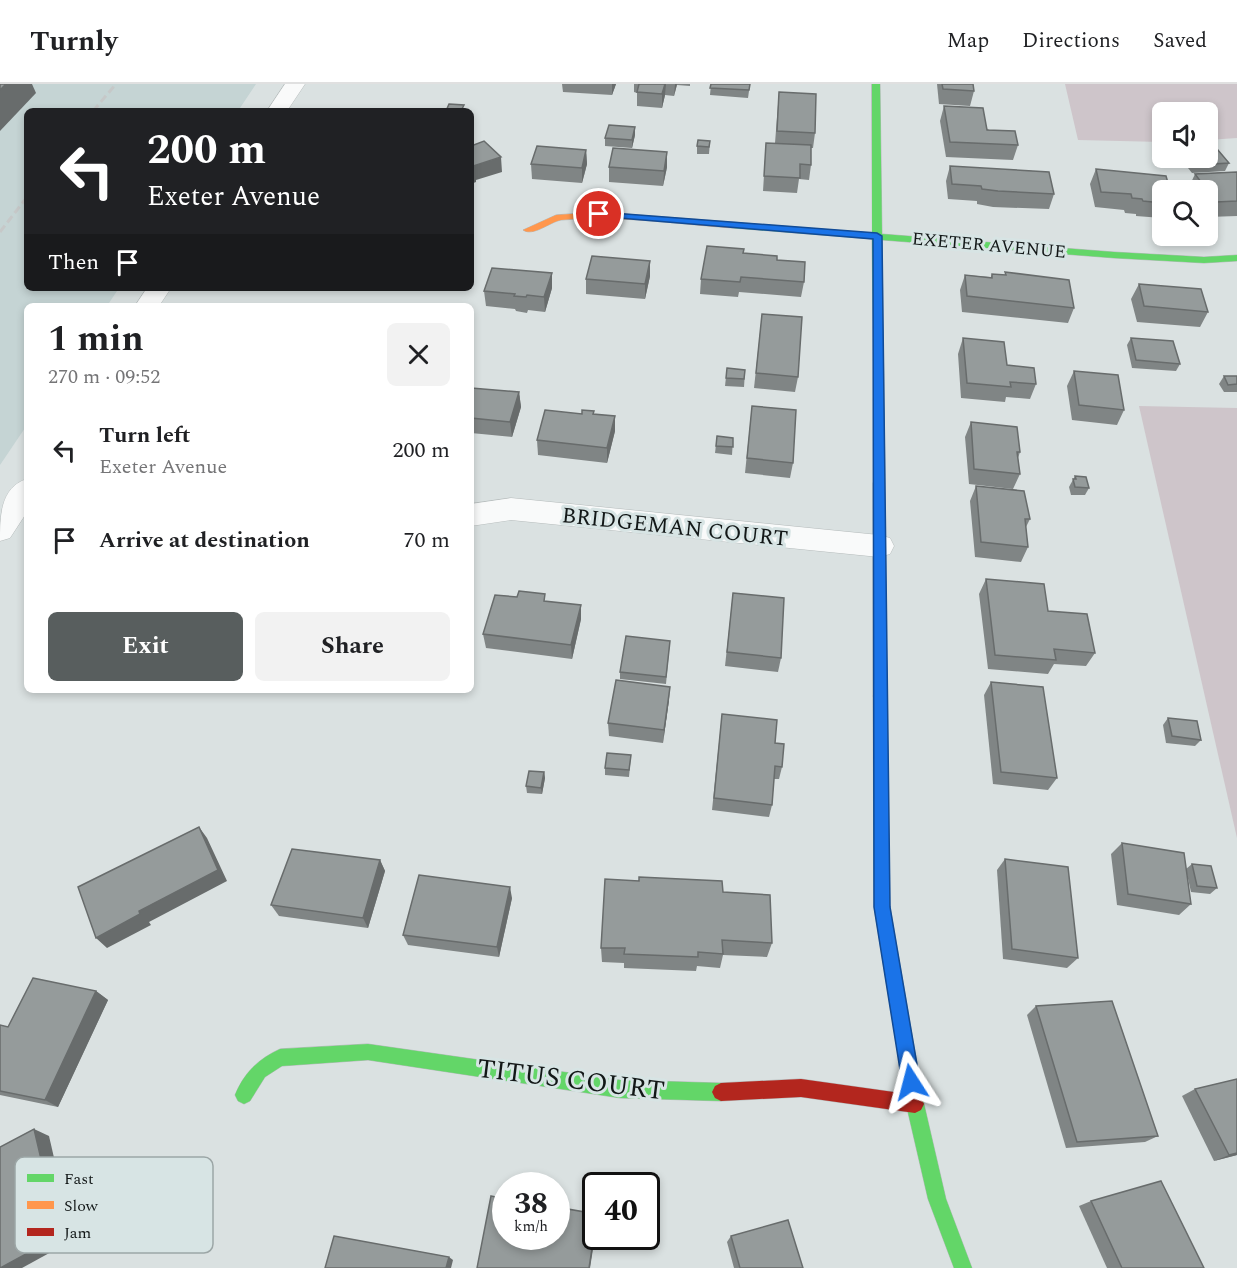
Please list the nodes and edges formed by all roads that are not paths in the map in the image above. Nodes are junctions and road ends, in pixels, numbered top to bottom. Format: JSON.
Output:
{"nodes":[{"id":1,"x":295,"y":84,"type":"edge"},
{"id":2,"x":876,"y":84,"type":"edge"},
{"id":3,"x":279,"y":108,"type":"edge"},
{"id":4,"x":528,"y":230,"type":"dead end"},
{"id":5,"x":877,"y":236,"type":"junction"},
{"id":6,"x":1237,"y":258,"type":"edge"},
{"id":7,"x":24,"y":494,"type":"edge"},
{"id":8,"x":474,"y":515,"type":"edge"},
{"id":9,"x":0,"y":530,"type":"edge"},
{"id":10,"x":879,"y":546,"type":"junction"},
{"id":11,"x":244,"y":1095,"type":"dead end"},
{"id":12,"x":915,"y":1104,"type":"junction"},
{"id":13,"x":963,"y":1268,"type":"edge"}],
"edges":[{"from":1,"to":3,"type":"street"},
{"from":2,"to":5,"type":"street"},
{"from":4,"to":5,"type":"street","name":"EXETER AVENUE"},
{"from":5,"to":6,"type":"street","name":"EXETER AVENUE"},
{"from":5,"to":10,"type":"street"},
{"from":7,"to":9,"type":"street"},
{"from":8,"to":10,"type":"street","name":"BRIDGEMAN COURT"},
{"from":10,"to":12,"type":"street"},
{"from":11,"to":12,"type":"street","name":"TITUS COURT"},
{"from":12,"to":13,"type":"street"}]}
